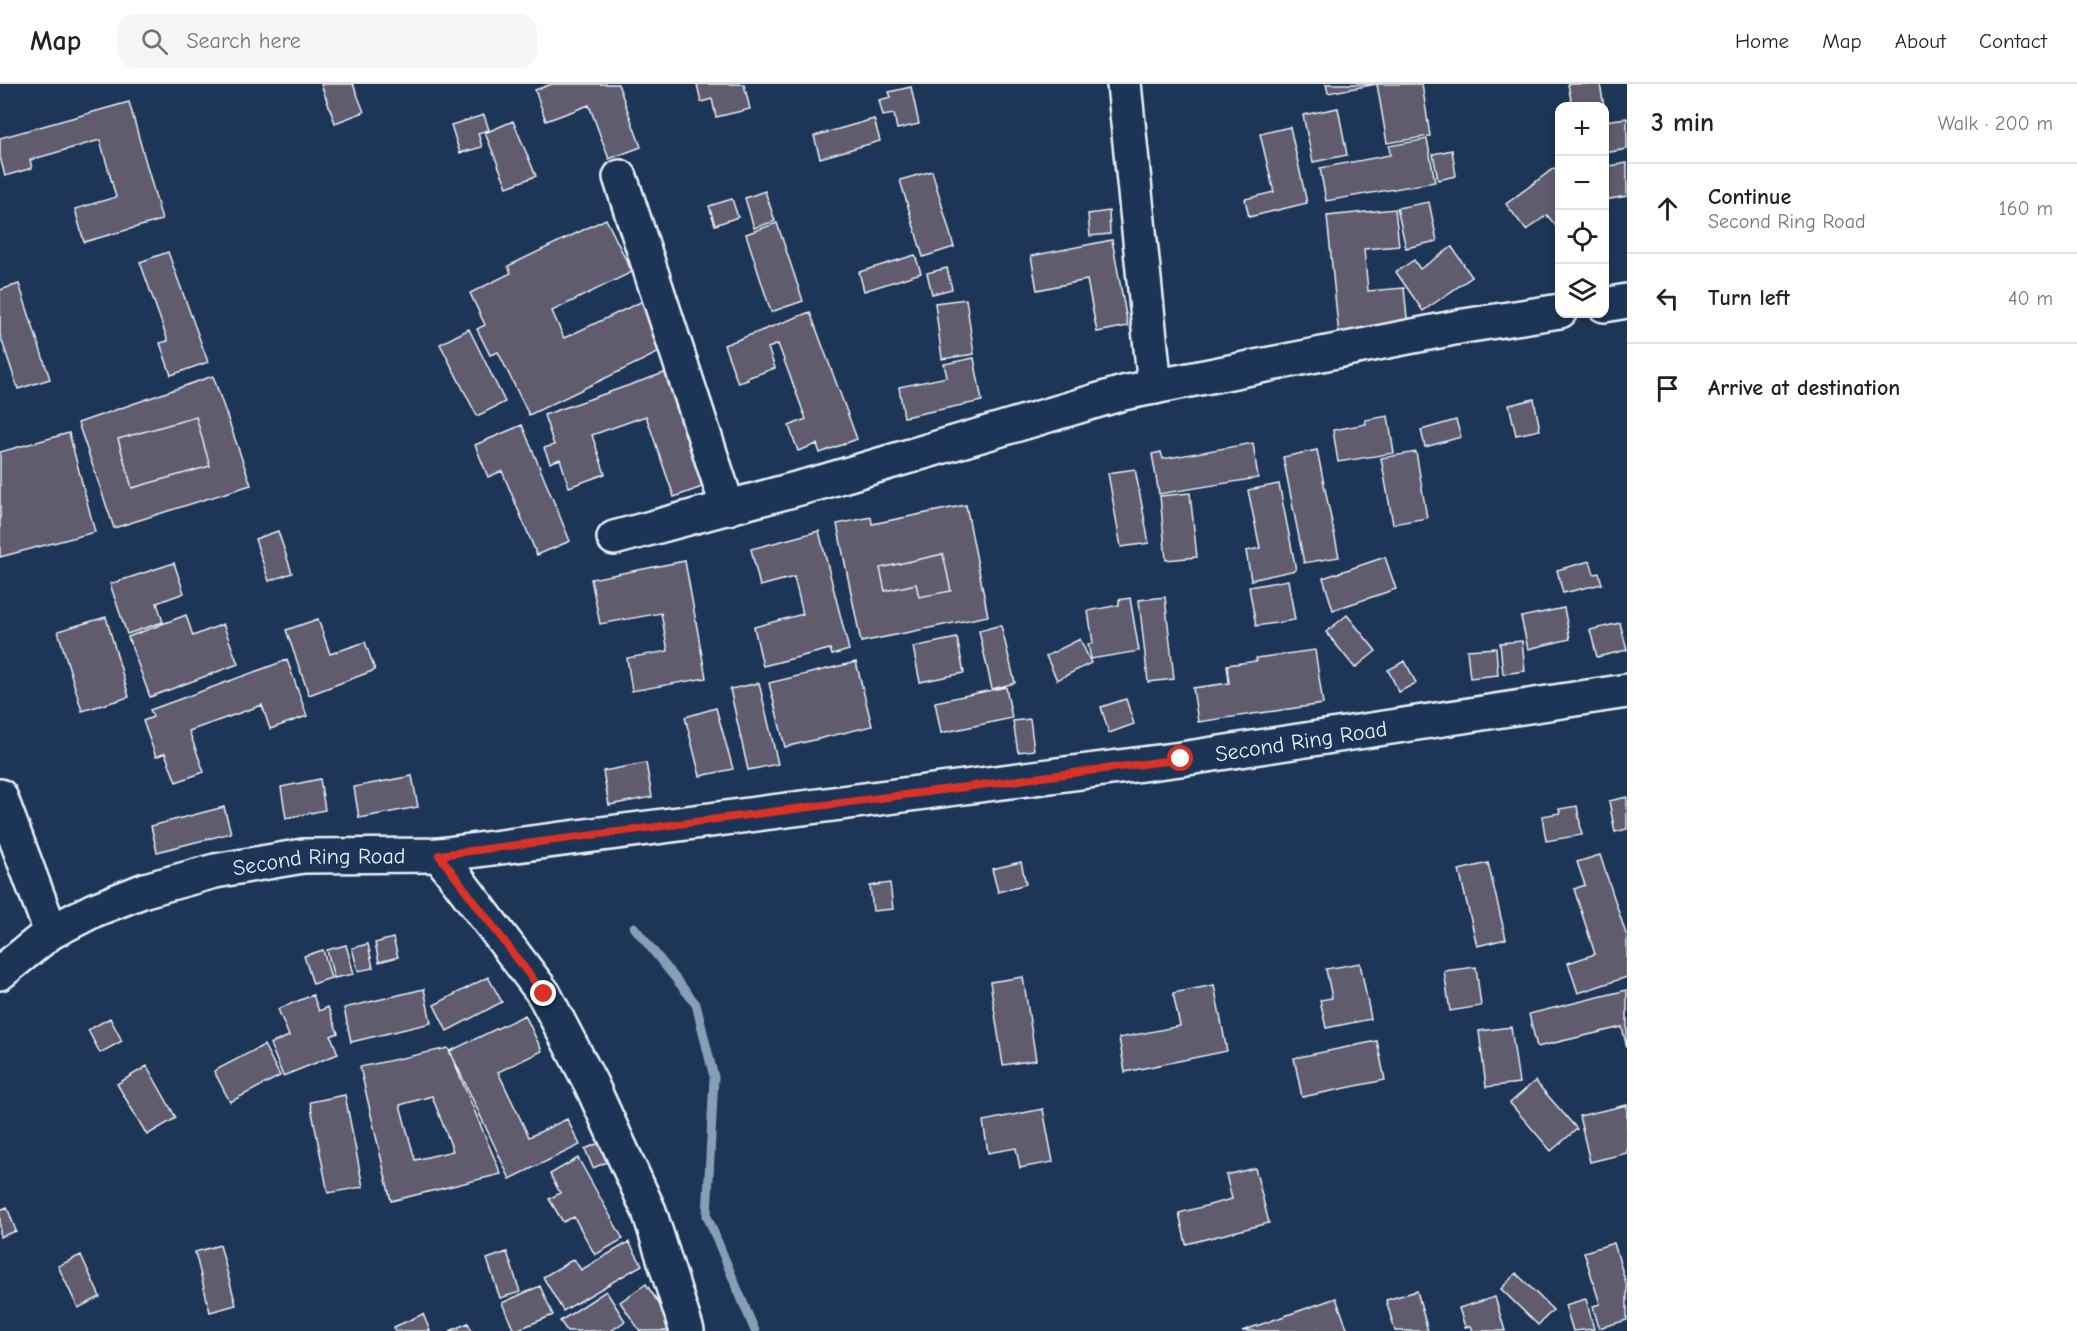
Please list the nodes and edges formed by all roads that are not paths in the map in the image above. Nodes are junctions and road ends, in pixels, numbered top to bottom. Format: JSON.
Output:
{"nodes":[{"id":1,"x":1124,"y":84,"type":"edge"},
{"id":2,"x":620,"y":177,"type":"dead end"},
{"id":3,"x":1627,"y":301,"type":"edge"},
{"id":4,"x":1609,"y":303,"type":"edge"},
{"id":5,"x":1555,"y":312,"type":"edge"},
{"id":6,"x":1155,"y":387,"type":"junction"},
{"id":7,"x":728,"y":508,"type":"junction"},
{"id":8,"x":614,"y":538,"type":"dead end"},
{"id":9,"x":1627,"y":691,"type":"edge"},
{"id":10,"x":0,"y":796,"type":"edge"},
{"id":11,"x":439,"y":855,"type":"junction"},
{"id":12,"x":51,"y":933,"type":"junction"},
{"id":13,"x":0,"y":973,"type":"edge"},
{"id":14,"x":687,"y":1331,"type":"edge"}],
"edges":[{"from":1,"to":6,"type":"street"},
{"from":2,"to":7,"type":"street"},
{"from":3,"to":4,"type":"street"},
{"from":5,"to":6,"type":"street"},
{"from":6,"to":7,"type":"street"},
{"from":7,"to":8,"type":"street"},
{"from":9,"to":11,"type":"street","name":"Second Ring Road"},
{"from":10,"to":12,"type":"street"},
{"from":11,"to":12,"type":"street","name":"Second Ring Road"},
{"from":11,"to":14,"type":"street"},
{"from":12,"to":13,"type":"street","name":"Second Ring Road"}]}
